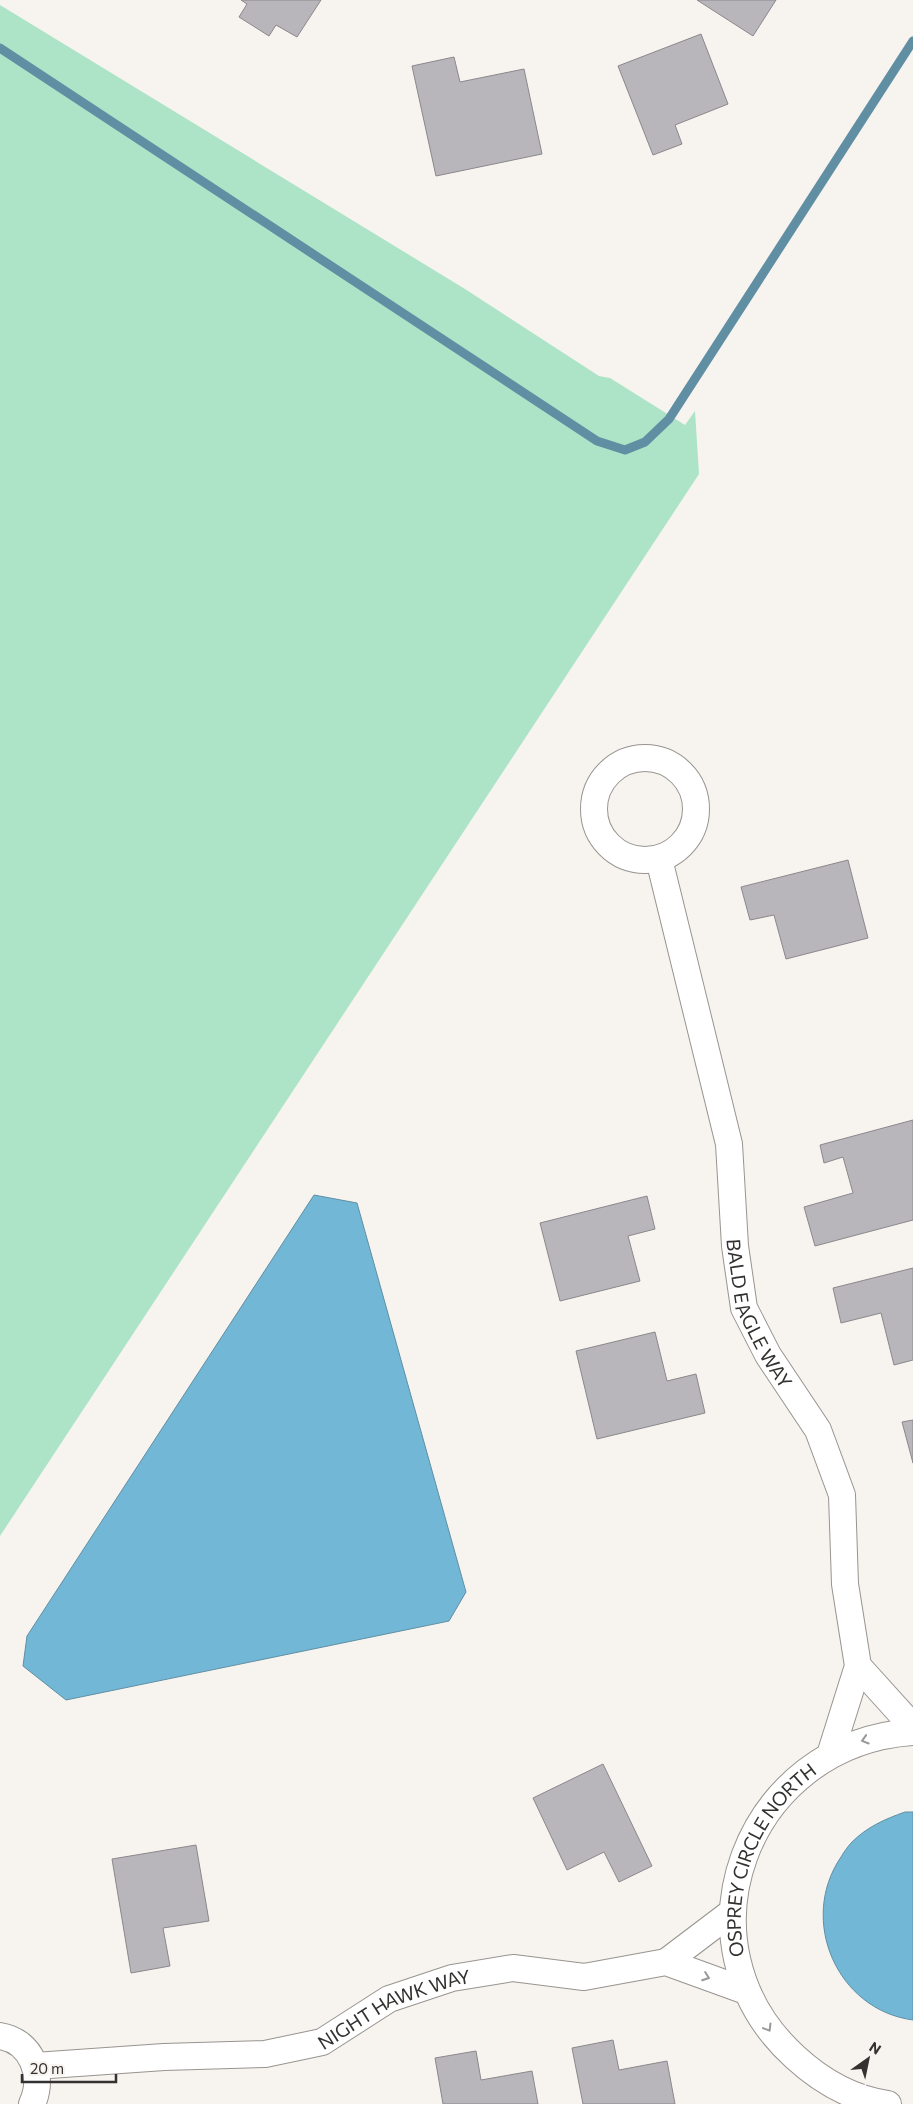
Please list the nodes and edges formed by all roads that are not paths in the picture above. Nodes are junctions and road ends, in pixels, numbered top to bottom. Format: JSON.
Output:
{"nodes":[{"id":1,"x":659,"y":859,"type":"dead end"},
{"id":2,"x":858,"y":1666,"type":"junction"},
{"id":3,"x":913,"y":1727,"type":"edge"},
{"id":4,"x":913,"y":1732,"type":"edge"},
{"id":5,"x":830,"y":1755,"type":"junction"},
{"id":6,"x":732,"y":1912,"type":"junction"},
{"id":7,"x":666,"y":1962,"type":"junction"},
{"id":8,"x":746,"y":1991,"type":"junction"},
{"id":9,"x":0,"y":2036,"type":"edge"},
{"id":10,"x":35,"y":2066,"type":"junction"},
{"id":11,"x":32,"y":2104,"type":"edge"},
{"id":12,"x":888,"y":2104,"type":"edge"}],
"edges":[{"from":1,"to":2,"type":"street","name":"BALD EAGLE WAY"},
{"from":2,"to":3,"type":"street"},
{"from":2,"to":5,"type":"street","name":"BALD EAGLE WAY"},
{"from":4,"to":5,"type":"street","name":"OSPREY CIRCLE NORTH","one_way":true},
{"from":5,"to":6,"type":"street","name":"OSPREY CIRCLE NORTH"},
{"from":6,"to":7,"type":"street"},
{"from":6,"to":8,"type":"street","name":"OSPREY CIRCLE NORTH"},
{"from":7,"to":8,"type":"street","one_way":true},
{"from":7,"to":10,"type":"street","name":"NIGHT HAWK WAY"},
{"from":8,"to":12,"type":"street","name":"OSPREY CIRCLE NORTH","one_way":true},
{"from":9,"to":10,"type":"street"},
{"from":10,"to":11,"type":"street"}]}
